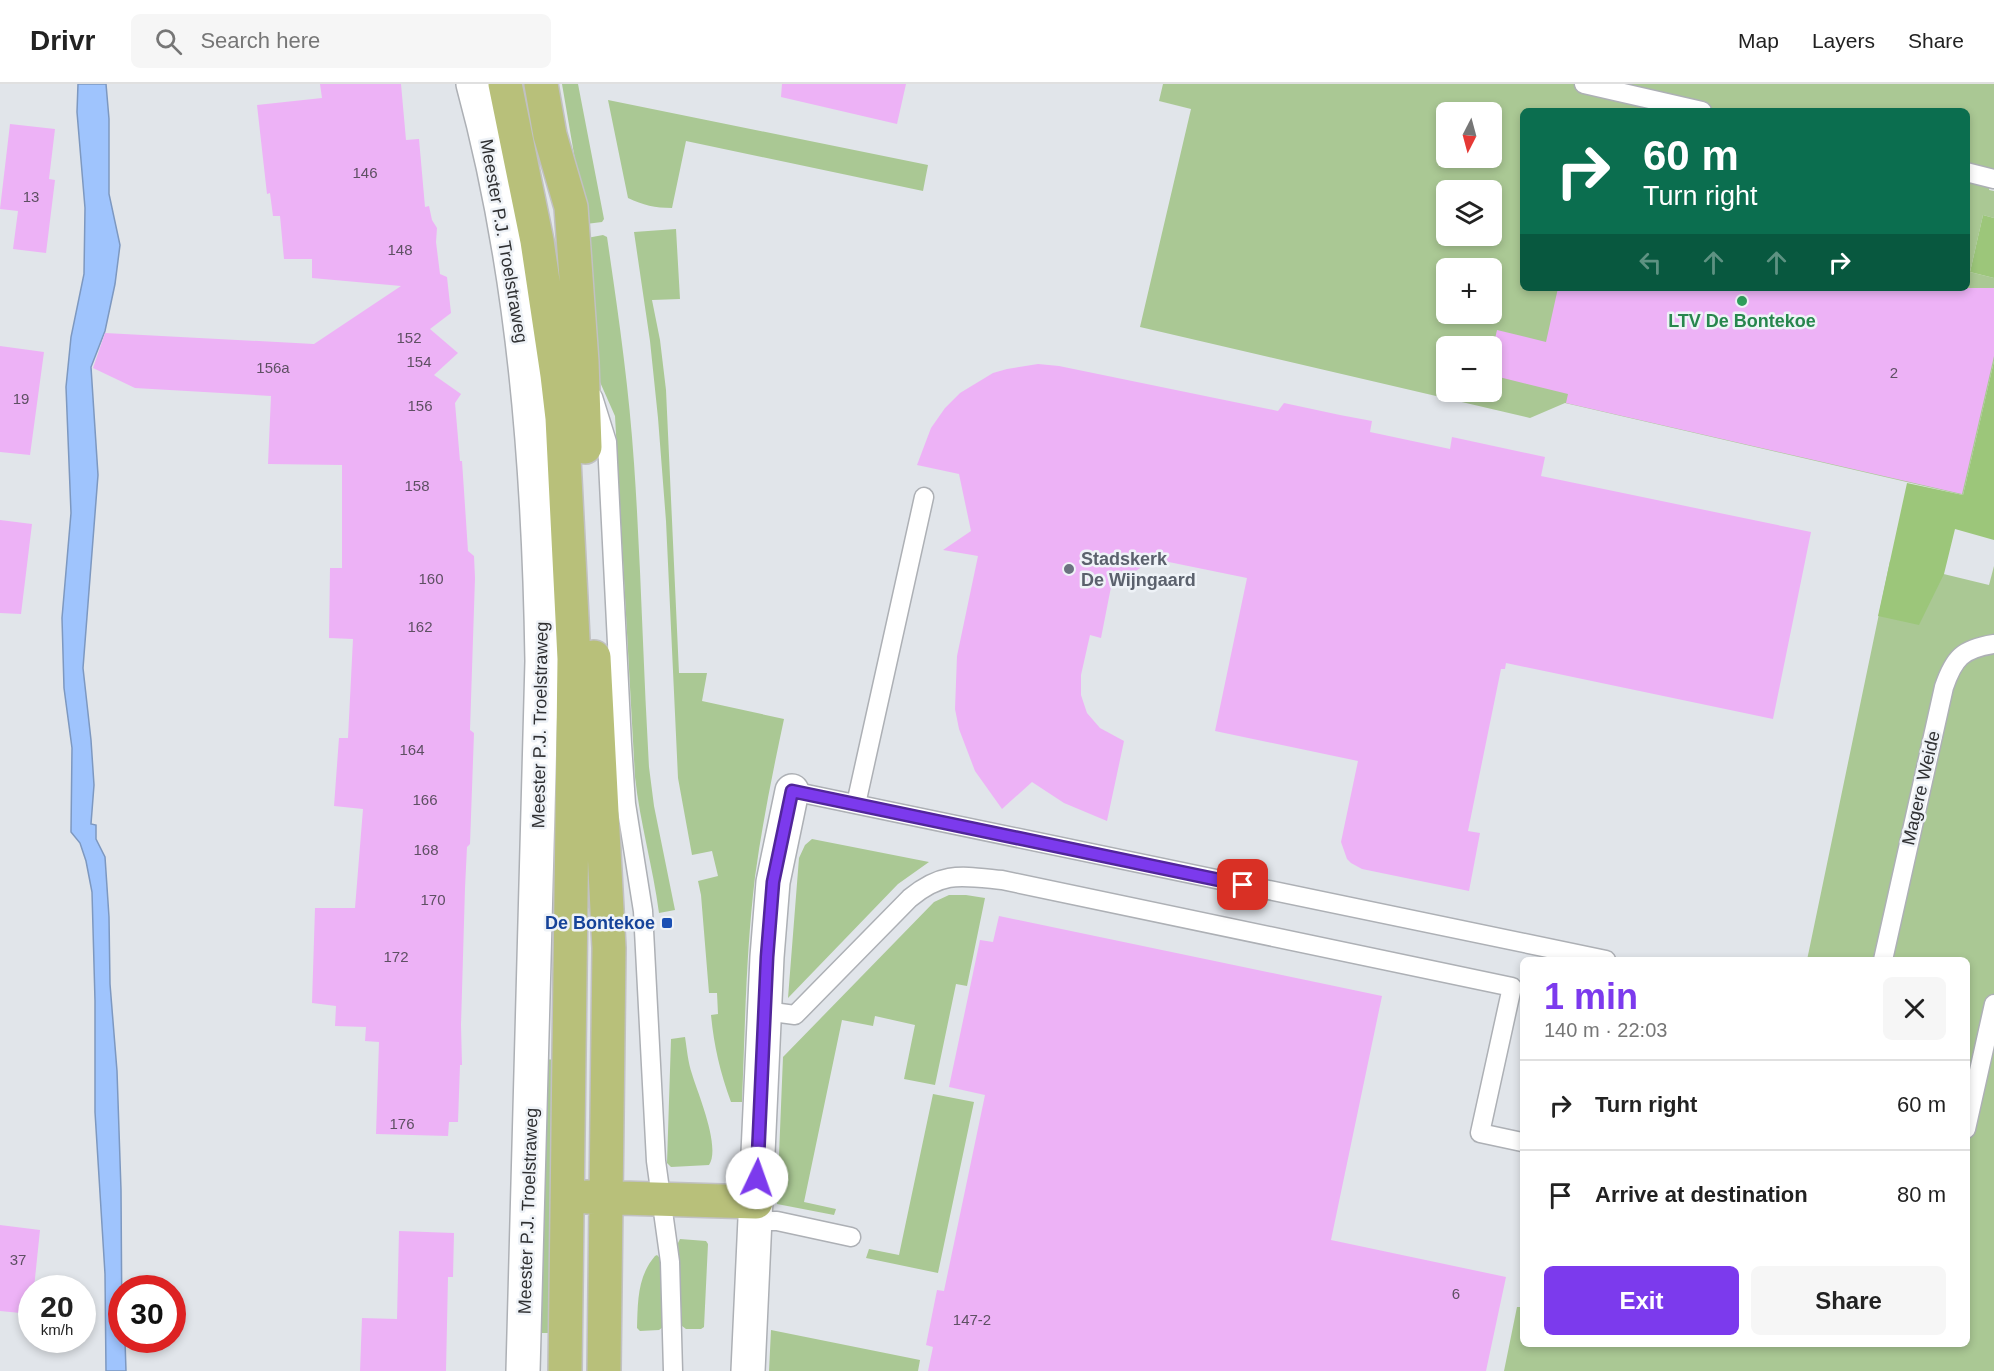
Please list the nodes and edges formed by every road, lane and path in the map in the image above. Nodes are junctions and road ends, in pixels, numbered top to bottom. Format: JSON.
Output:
{"nodes":[{"id":1,"x":473,"y":84,"type":"edge"},
{"id":2,"x":505,"y":84,"type":"edge"},
{"id":3,"x":541,"y":84,"type":"edge"},
{"id":4,"x":1584,"y":84,"type":"edge"},
{"id":5,"x":1689,"y":108,"type":"edge"},
{"id":6,"x":1970,"y":173,"type":"edge"},
{"id":7,"x":1994,"y":178,"type":"edge"},
{"id":8,"x":582,"y":362,"type":"junction"},
{"id":9,"x":573,"y":417,"type":"junction"},
{"id":10,"x":530,"y":420,"type":"junction"},
{"id":11,"x":924,"y":497,"type":"dead end"},
{"id":12,"x":1994,"y":644,"type":"edge"},
{"id":13,"x":558,"y":660,"type":"junction"},
{"id":14,"x":792,"y":791,"type":"joint"},
{"id":15,"x":856,"y":804,"type":"junction"},
{"id":16,"x":1592,"y":957,"type":"edge"},
{"id":17,"x":1884,"y":957,"type":"edge"},
{"id":18,"x":1994,"y":1004,"type":"edge"},
{"id":19,"x":765,"y":1011,"type":"junction"},
{"id":20,"x":1970,"y":1111,"type":"edge"},
{"id":21,"x":1520,"y":1142,"type":"edge"},
{"id":22,"x":567,"y":1197,"type":"junction"},
{"id":23,"x":607,"y":1198,"type":"junction"},
{"id":24,"x":662,"y":1200,"type":"junction"},
{"id":25,"x":756,"y":1211,"type":"junction"},
{"id":26,"x":851,"y":1237,"type":"dead end"},
{"id":27,"x":523,"y":1371,"type":"edge"},
{"id":28,"x":565,"y":1371,"type":"edge"},
{"id":29,"x":604,"y":1371,"type":"edge"},
{"id":30,"x":673,"y":1371,"type":"edge"},
{"id":31,"x":748,"y":1371,"type":"edge"}],
"edges":[{"from":1,"to":10,"type":"street","name":"Meester P.J. Troelstraweg"},
{"from":2,"to":9,"type":"main road","name":"Meester P.J. Troelstraweg"},
{"from":3,"to":8,"type":"main road","name":"Meester P.J. Troelstraweg"},
{"from":4,"to":5,"type":"lane"},
{"from":6,"to":7,"type":"lane"},
{"from":8,"to":9,"type":"main road","name":"Meester P.J. Troelstraweg"},
{"from":8,"to":24,"type":"lane","name":"Meester P.J. Troelstraweg"},
{"from":9,"to":10,"type":"lane"},
{"from":9,"to":13,"type":"main road","name":"Meester P.J. Troelstraweg"},
{"from":9,"to":23,"type":"main road","name":"Meester P.J. Troelstraweg"},
{"from":10,"to":13,"type":"street","name":"Meester P.J. Troelstraweg"},
{"from":11,"to":15,"type":"lane"},
{"from":12,"to":17,"type":"lane","name":"Magere Weide"},
{"from":13,"to":22,"type":"main road","name":"Meester P.J. Troelstraweg"},
{"from":13,"to":27,"type":"street","name":"Meester P.J. Troelstraweg"},
{"from":14,"to":15,"type":"lane"},
{"from":14,"to":19,"type":"street"},
{"from":15,"to":16,"type":"lane"},
{"from":18,"to":20,"type":"lane"},
{"from":19,"to":21,"type":"lane"},
{"from":19,"to":25,"type":"street"},
{"from":22,"to":23,"type":"main road"},
{"from":22,"to":28,"type":"main road","name":"Meester P.J. Troelstraweg"},
{"from":23,"to":24,"type":"main road"},
{"from":23,"to":29,"type":"main road","name":"Meester P.J. Troelstraweg"},
{"from":24,"to":25,"type":"main road"},
{"from":24,"to":30,"type":"lane","name":"Meester P.J. Troelstraweg"},
{"from":25,"to":26,"type":"lane"},
{"from":25,"to":31,"type":"street"}]}
